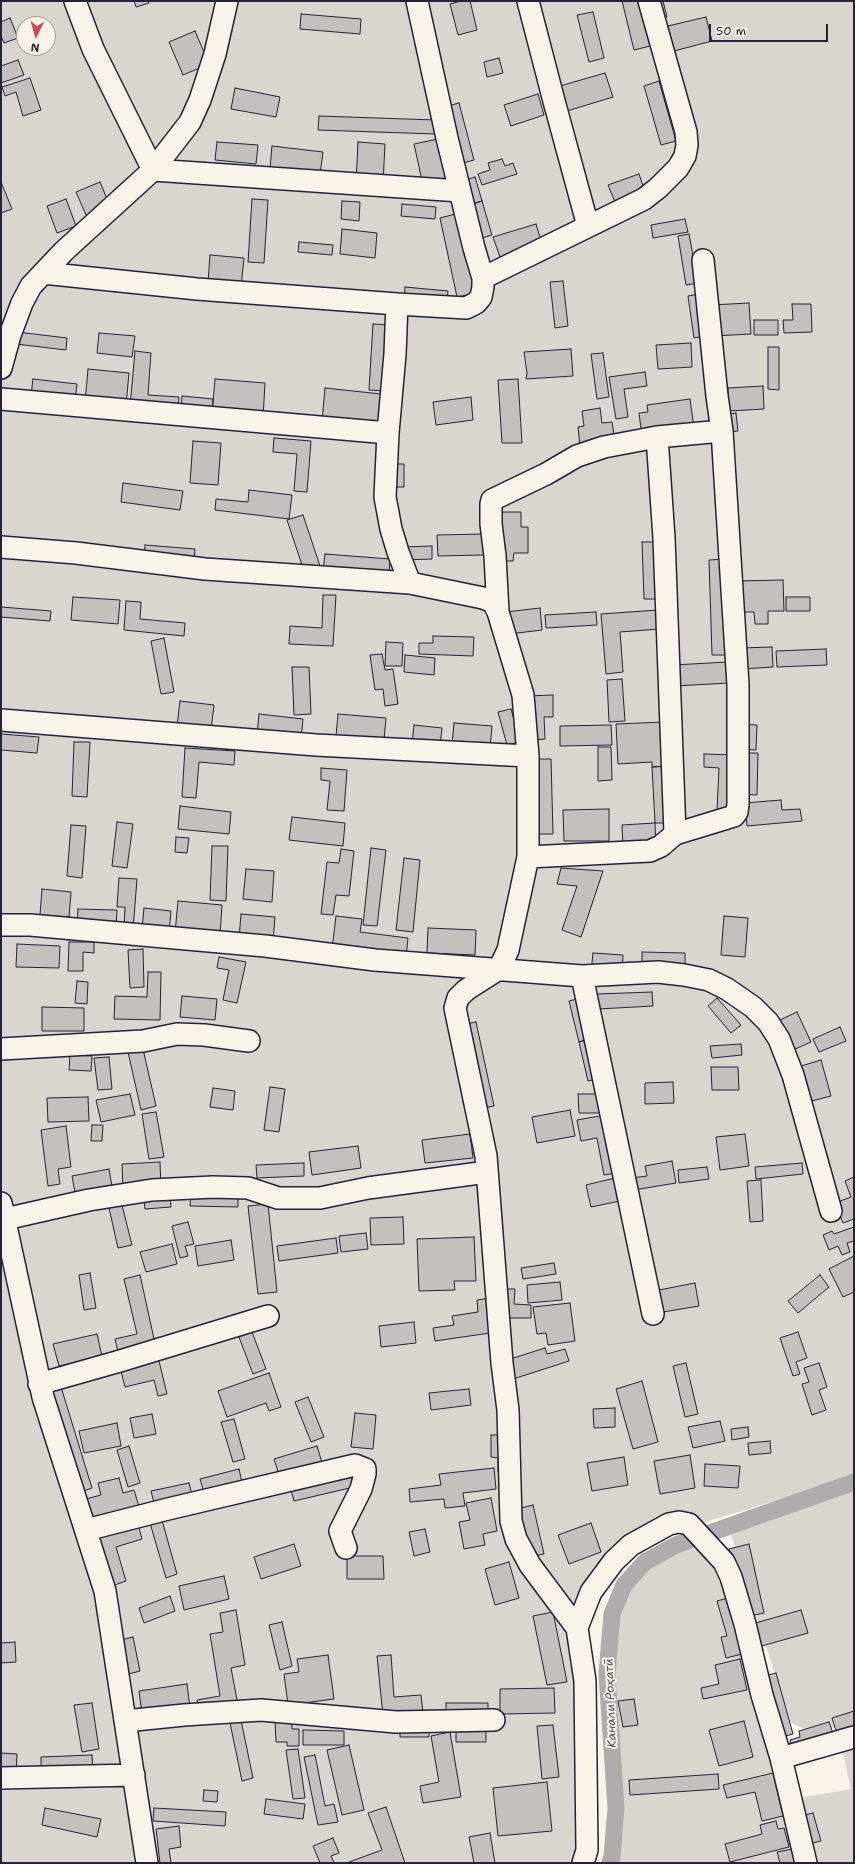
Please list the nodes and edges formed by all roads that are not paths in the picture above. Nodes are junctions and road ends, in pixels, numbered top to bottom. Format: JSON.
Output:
{"nodes":[{"id":1,"x":75,"y":1,"type":"edge"},
{"id":2,"x":213,"y":1,"type":"edge"},
{"id":3,"x":227,"y":1,"type":"edge"},
{"id":4,"x":417,"y":1,"type":"edge"},
{"id":5,"x":528,"y":1,"type":"edge"},
{"id":6,"x":649,"y":1,"type":"edge"},
{"id":7,"x":222,"y":24,"type":"junction"},
{"id":8,"x":153,"y":170,"type":"junction"},
{"id":9,"x":460,"y":191,"type":"junction"},
{"id":10,"x":588,"y":226,"type":"junction"},
{"id":11,"x":703,"y":260,"type":"dead end"},
{"id":12,"x":43,"y":273,"type":"junction"},
{"id":13,"x":484,"y":278,"type":"junction"},
{"id":14,"x":397,"y":304,"type":"junction"},
{"id":15,"x":1,"y":368,"type":"edge"},
{"id":16,"x":1,"y":399,"type":"edge"},
{"id":17,"x":722,"y":431,"type":"junction"},
{"id":18,"x":388,"y":433,"type":"junction"},
{"id":19,"x":657,"y":437,"type":"junction"},
{"id":20,"x":1,"y":547,"type":"edge"},
{"id":21,"x":410,"y":583,"type":"junction"},
{"id":22,"x":498,"y":612,"type":"junction"},
{"id":23,"x":1,"y":720,"type":"edge"},
{"id":24,"x":528,"y":756,"type":"junction"},
{"id":25,"x":675,"y":834,"type":"junction"},
{"id":26,"x":528,"y":857,"type":"junction"},
{"id":27,"x":1,"y":925,"type":"edge"},
{"id":28,"x":499,"y":969,"type":"junction"},
{"id":29,"x":582,"y":976,"type":"junction"},
{"id":30,"x":249,"y":1041,"type":"dead end"},
{"id":31,"x":1,"y":1049,"type":"edge"},
{"id":32,"x":487,"y":1172,"type":"junction"},
{"id":33,"x":830,"y":1210,"type":"dead end"},
{"id":34,"x":3,"y":1211,"type":"edge"},
{"id":35,"x":653,"y":1314,"type":"dead end"},
{"id":36,"x":268,"y":1316,"type":"dead end"},
{"id":37,"x":39,"y":1384,"type":"junction"},
{"id":38,"x":86,"y":1530,"type":"junction"},
{"id":39,"x":346,"y":1548,"type":"dead end"},
{"id":40,"x":577,"y":1628,"type":"junction"},
{"id":41,"x":494,"y":1720,"type":"dead end"},
{"id":42,"x":125,"y":1721,"type":"junction"},
{"id":43,"x":854,"y":1737,"type":"edge"},
{"id":44,"x":781,"y":1758,"type":"junction"},
{"id":45,"x":134,"y":1775,"type":"junction"},
{"id":46,"x":1,"y":1778,"type":"edge"},
{"id":47,"x":147,"y":1863,"type":"edge"},
{"id":48,"x":583,"y":1863,"type":"edge"},
{"id":49,"x":806,"y":1863,"type":"edge"}],
"edges":[{"from":1,"to":8,"type":"street"},
{"from":2,"to":7,"type":"street"},
{"from":3,"to":7,"type":"street"},
{"from":4,"to":9,"type":"street"},
{"from":5,"to":10,"type":"street"},
{"from":6,"to":10,"type":"street"},
{"from":7,"to":8,"type":"street"},
{"from":8,"to":9,"type":"street"},
{"from":8,"to":12,"type":"street"},
{"from":9,"to":13,"type":"street"},
{"from":10,"to":13,"type":"street"},
{"from":11,"to":17,"type":"street"},
{"from":12,"to":14,"type":"street"},
{"from":12,"to":15,"type":"street"},
{"from":13,"to":14,"type":"street"},
{"from":14,"to":18,"type":"street"},
{"from":16,"to":18,"type":"street"},
{"from":17,"to":19,"type":"street"},
{"from":17,"to":25,"type":"street"},
{"from":18,"to":21,"type":"street"},
{"from":19,"to":22,"type":"street"},
{"from":19,"to":25,"type":"street"},
{"from":20,"to":21,"type":"street"},
{"from":21,"to":22,"type":"street"},
{"from":22,"to":24,"type":"street"},
{"from":23,"to":24,"type":"street"},
{"from":24,"to":26,"type":"street"},
{"from":25,"to":26,"type":"street"},
{"from":26,"to":28,"type":"street"},
{"from":27,"to":28,"type":"street"},
{"from":28,"to":29,"type":"street"},
{"from":28,"to":32,"type":"street"},
{"from":29,"to":33,"type":"street"},
{"from":29,"to":35,"type":"street"},
{"from":30,"to":31,"type":"street"},
{"from":32,"to":34,"type":"street"},
{"from":32,"to":40,"type":"street"},
{"from":34,"to":37,"type":"street"},
{"from":36,"to":37,"type":"street"},
{"from":37,"to":38,"type":"street"},
{"from":38,"to":39,"type":"street"},
{"from":38,"to":42,"type":"street"},
{"from":40,"to":44,"type":"street"},
{"from":40,"to":48,"type":"street"},
{"from":41,"to":42,"type":"street"},
{"from":42,"to":45,"type":"street"},
{"from":43,"to":44,"type":"street"},
{"from":44,"to":49,"type":"street"},
{"from":45,"to":46,"type":"street"},
{"from":45,"to":47,"type":"street"}]}
